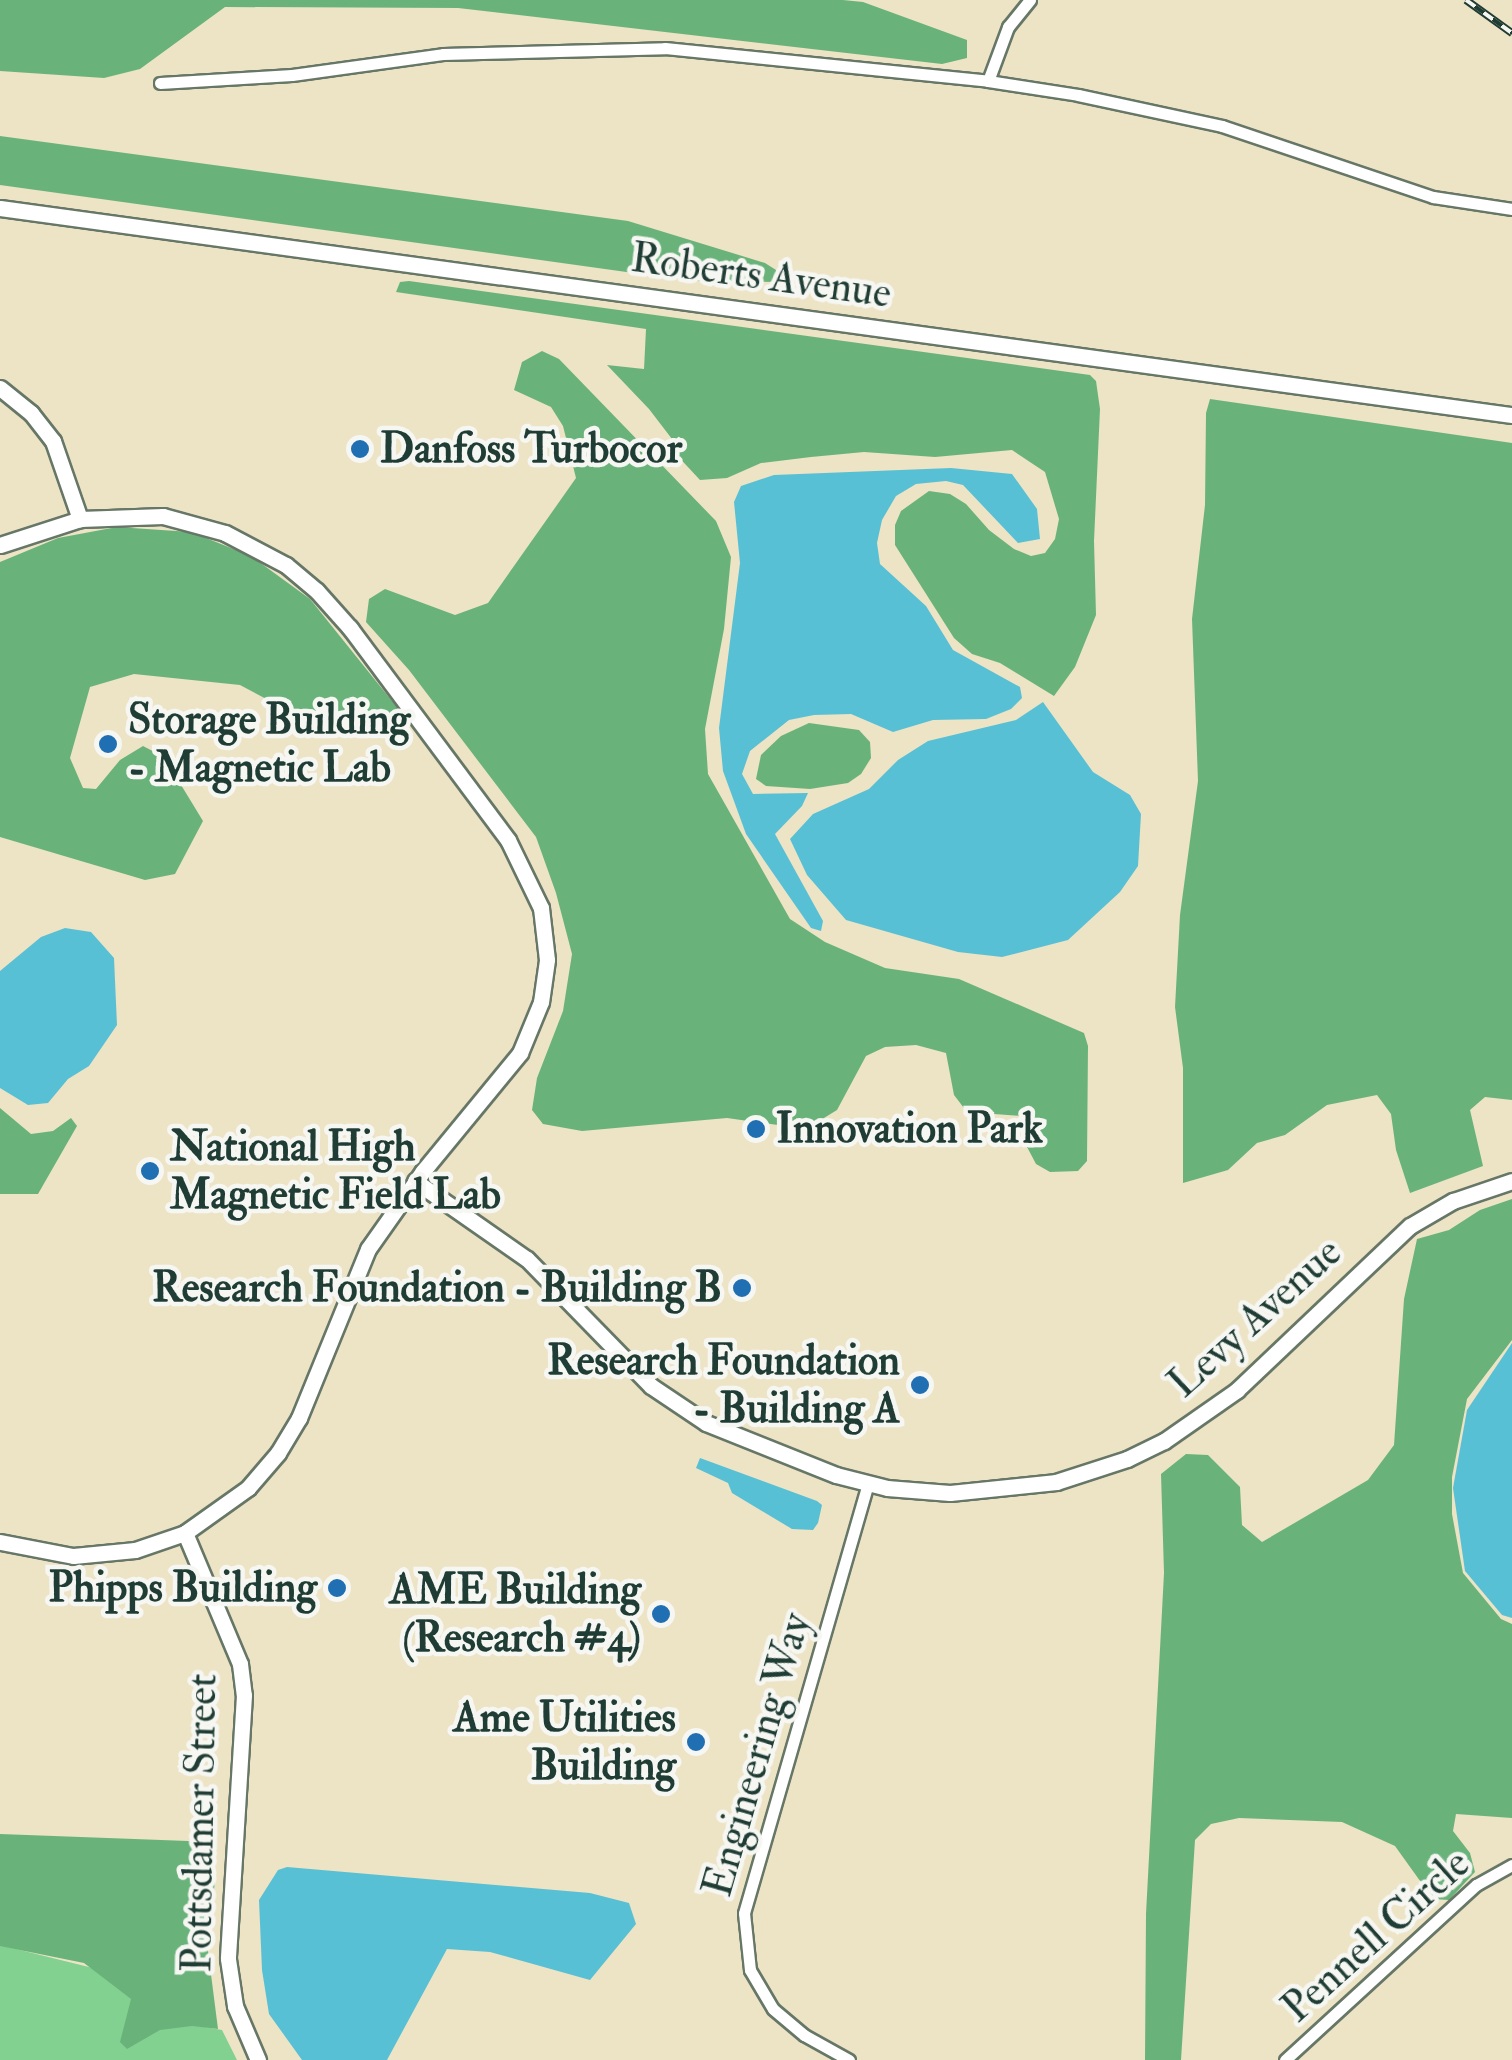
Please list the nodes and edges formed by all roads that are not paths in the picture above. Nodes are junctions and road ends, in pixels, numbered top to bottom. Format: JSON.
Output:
{"nodes":[{"id":1,"x":1030,"y":0,"type":"edge"},
{"id":2,"x":988,"y":81,"type":"junction"},
{"id":3,"x":160,"y":83,"type":"dead end"},
{"id":4,"x":0,"y":208,"type":"edge"},
{"id":5,"x":1512,"y":209,"type":"edge"},
{"id":6,"x":0,"y":388,"type":"edge"},
{"id":7,"x":1512,"y":415,"type":"edge"},
{"id":8,"x":80,"y":519,"type":"junction"},
{"id":9,"x":0,"y":545,"type":"edge"},
{"id":10,"x":1512,"y":1181,"type":"edge"},
{"id":11,"x":414,"y":1182,"type":"junction"},
{"id":12,"x":868,"y":1483,"type":"junction"},
{"id":13,"x":185,"y":1533,"type":"junction"},
{"id":14,"x":0,"y":1542,"type":"edge"},
{"id":15,"x":1512,"y":1865,"type":"edge"},
{"id":16,"x":258,"y":2060,"type":"edge"},
{"id":17,"x":849,"y":2060,"type":"edge"},
{"id":18,"x":1286,"y":2060,"type":"edge"}],
"edges":[{"from":1,"to":2,"type":"street"},
{"from":2,"to":3,"type":"street"},
{"from":2,"to":5,"type":"street"},
{"from":4,"to":7,"type":"street","name":"Roberts Avenue"},
{"from":6,"to":8,"type":"street"},
{"from":8,"to":9,"type":"street"},
{"from":8,"to":11,"type":"street"},
{"from":10,"to":12,"type":"street","name":"Levy Avenue"},
{"from":11,"to":12,"type":"street","name":"Levy Avenue"},
{"from":11,"to":13,"type":"street"},
{"from":12,"to":17,"type":"street","name":"Engineering Way"},
{"from":13,"to":14,"type":"street"},
{"from":13,"to":16,"type":"street","name":"Pottsdamer Street"},
{"from":15,"to":18,"type":"street","name":"Pennell Circle"}]}
